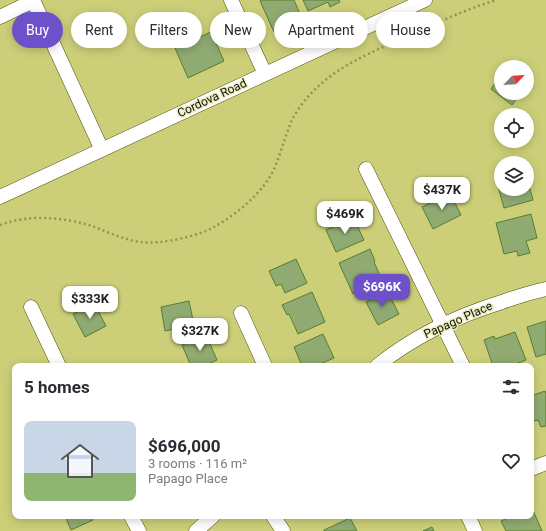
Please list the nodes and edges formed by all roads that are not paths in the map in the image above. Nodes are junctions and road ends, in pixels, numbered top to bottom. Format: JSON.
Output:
{"nodes":[{"id":1,"x":33,"y":0,"type":"edge"},
{"id":2,"x":231,"y":0,"type":"edge"},
{"id":3,"x":425,"y":0,"type":"edge"},
{"id":4,"x":0,"y":16,"type":"edge"},
{"id":5,"x":265,"y":74,"type":"junction"},
{"id":6,"x":102,"y":150,"type":"junction"},
{"id":7,"x":366,"y":169,"type":"dead end"},
{"id":8,"x":0,"y":197,"type":"edge"},
{"id":9,"x":546,"y":289,"type":"edge"},
{"id":10,"x":31,"y":307,"type":"dead end"},
{"id":11,"x":241,"y":314,"type":"dead end"},
{"id":12,"x":442,"y":325,"type":"junction"},
{"id":13,"x":58,"y":363,"type":"edge"},
{"id":14,"x":264,"y":363,"type":"edge"},
{"id":15,"x":381,"y":363,"type":"edge"},
{"id":16,"x":461,"y":363,"type":"edge"},
{"id":17,"x":546,"y":463,"type":"edge"},
{"id":18,"x":534,"y":468,"type":"edge"},
{"id":19,"x":133,"y":519,"type":"edge"},
{"id":20,"x":210,"y":519,"type":"edge"},
{"id":21,"x":275,"y":519,"type":"edge"},
{"id":22,"x":469,"y":519,"type":"edge"},
{"id":23,"x":139,"y":531,"type":"edge"},
{"id":24,"x":196,"y":531,"type":"edge"},
{"id":25,"x":283,"y":531,"type":"edge"},
{"id":26,"x":475,"y":531,"type":"edge"}],
"edges":[{"from":1,"to":4,"type":"street"},
{"from":1,"to":6,"type":"street"},
{"from":2,"to":5,"type":"street"},
{"from":3,"to":5,"type":"street","name":"Cordova Road"},
{"from":5,"to":6,"type":"street","name":"Cordova Road"},
{"from":6,"to":8,"type":"street","name":"Cordova Road"},
{"from":7,"to":12,"type":"street"},
{"from":9,"to":12,"type":"street","name":"Papago Place"},
{"from":10,"to":13,"type":"street"},
{"from":11,"to":14,"type":"street"},
{"from":12,"to":15,"type":"street","name":"Papago Place"},
{"from":12,"to":16,"type":"street"},
{"from":17,"to":18,"type":"street"},
{"from":19,"to":23,"type":"street"},
{"from":20,"to":24,"type":"street"},
{"from":21,"to":25,"type":"street"},
{"from":22,"to":26,"type":"street"}]}
